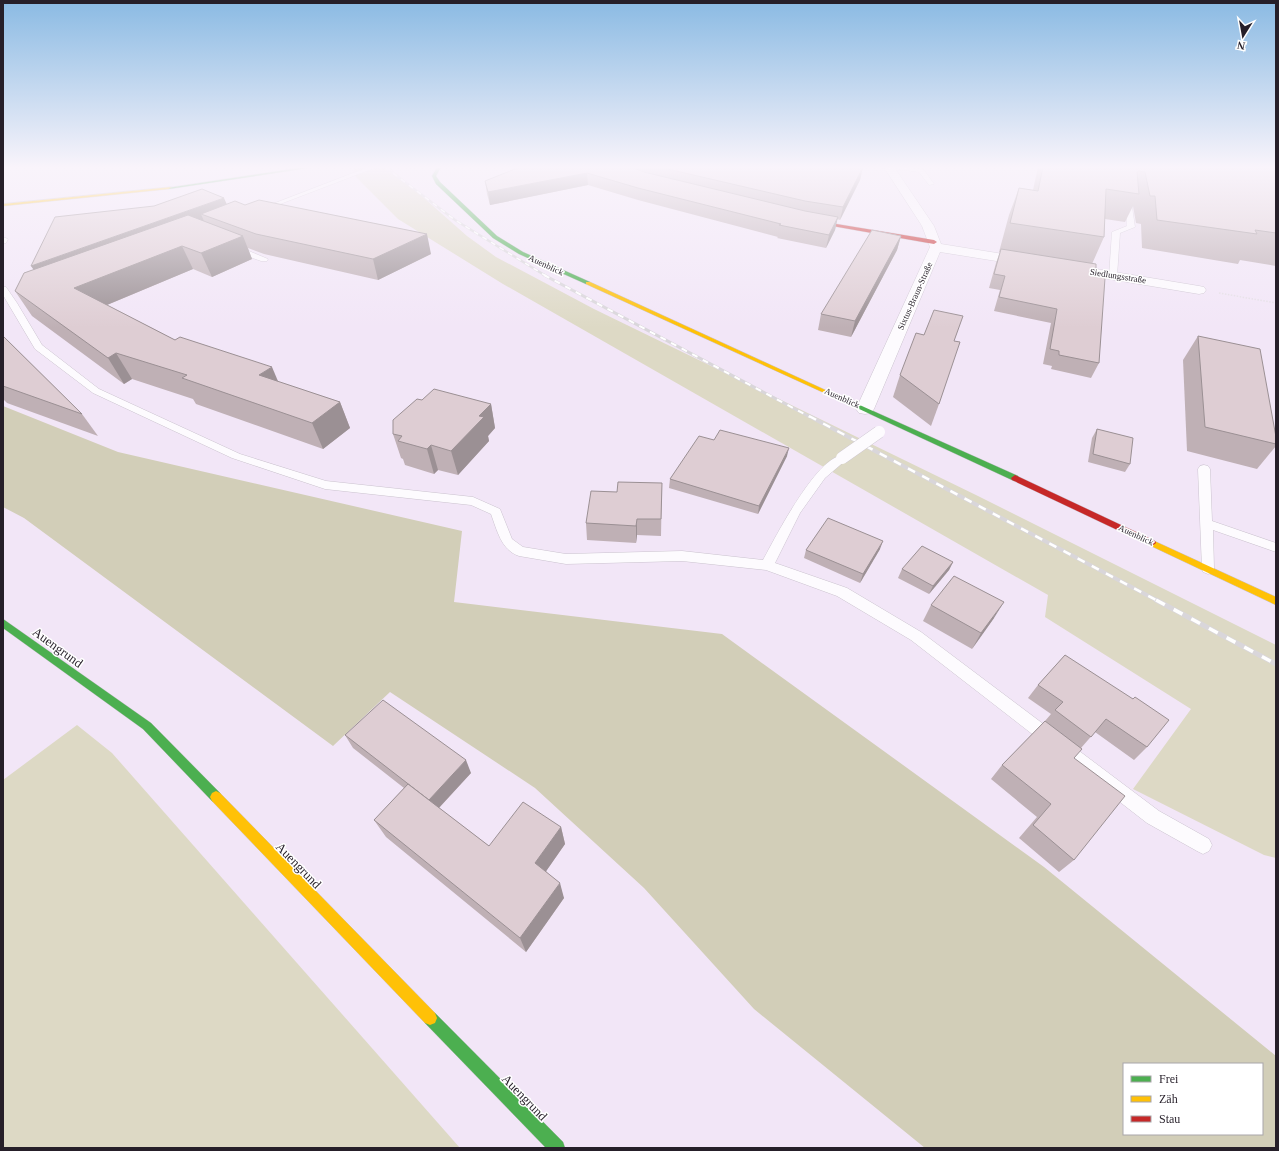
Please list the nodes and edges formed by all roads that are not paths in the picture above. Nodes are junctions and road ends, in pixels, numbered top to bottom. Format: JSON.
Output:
{"nodes":[{"id":1,"x":477,"y":221,"type":"edge"},
{"id":2,"x":814,"y":221,"type":"edge"},
{"id":3,"x":925,"y":221,"type":"edge"},
{"id":4,"x":1130,"y":221,"type":"edge"},
{"id":5,"x":227,"y":245,"type":"edge"},
{"id":6,"x":935,"y":245,"type":"junction"},
{"id":7,"x":264,"y":260,"type":"dead end"},
{"id":8,"x":1113,"y":276,"type":"junction"},
{"id":9,"x":3,"y":289,"type":"edge"},
{"id":10,"x":1199,"y":290,"type":"road end"},
{"id":11,"x":865,"y":409,"type":"junction"},
{"id":12,"x":893,"y":422,"type":"junction"},
{"id":13,"x":1204,"y":469,"type":"dead end"},
{"id":14,"x":1206,"y":524,"type":"junction"},
{"id":15,"x":1276,"y":548,"type":"edge"},
{"id":16,"x":767,"y":565,"type":"junction"},
{"id":17,"x":1208,"y":568,"type":"junction"},
{"id":18,"x":1276,"y":601,"type":"edge"},
{"id":19,"x":3,"y":623,"type":"edge"},
{"id":20,"x":1203,"y":845,"type":"dead end"},
{"id":21,"x":557,"y":1148,"type":"edge"}],
"edges":[{"from":1,"to":11,"type":"street","name":"Auenblick"},
{"from":2,"to":6,"type":"street"},
{"from":3,"to":6,"type":"street"},
{"from":4,"to":8,"type":"lane"},
{"from":5,"to":7,"type":"lane"},
{"from":6,"to":8,"type":"street","name":"Siedlungsstraße"},
{"from":6,"to":11,"type":"street","name":"Sixtus-Braun-Straße"},
{"from":8,"to":10,"type":"street","name":"Siedlungsstraße"},
{"from":9,"to":16,"type":"lane"},
{"from":11,"to":12,"type":"street","name":"Auenblick"},
{"from":12,"to":16,"type":"lane","bridge":true},
{"from":12,"to":17,"type":"street","name":"Auenblick"},
{"from":13,"to":14,"type":"lane"},
{"from":14,"to":15,"type":"lane"},
{"from":14,"to":17,"type":"lane"},
{"from":16,"to":20,"type":"lane"},
{"from":17,"to":18,"type":"street","name":"Auenblick"},
{"from":19,"to":21,"type":"street","name":"Auengrund"}]}
